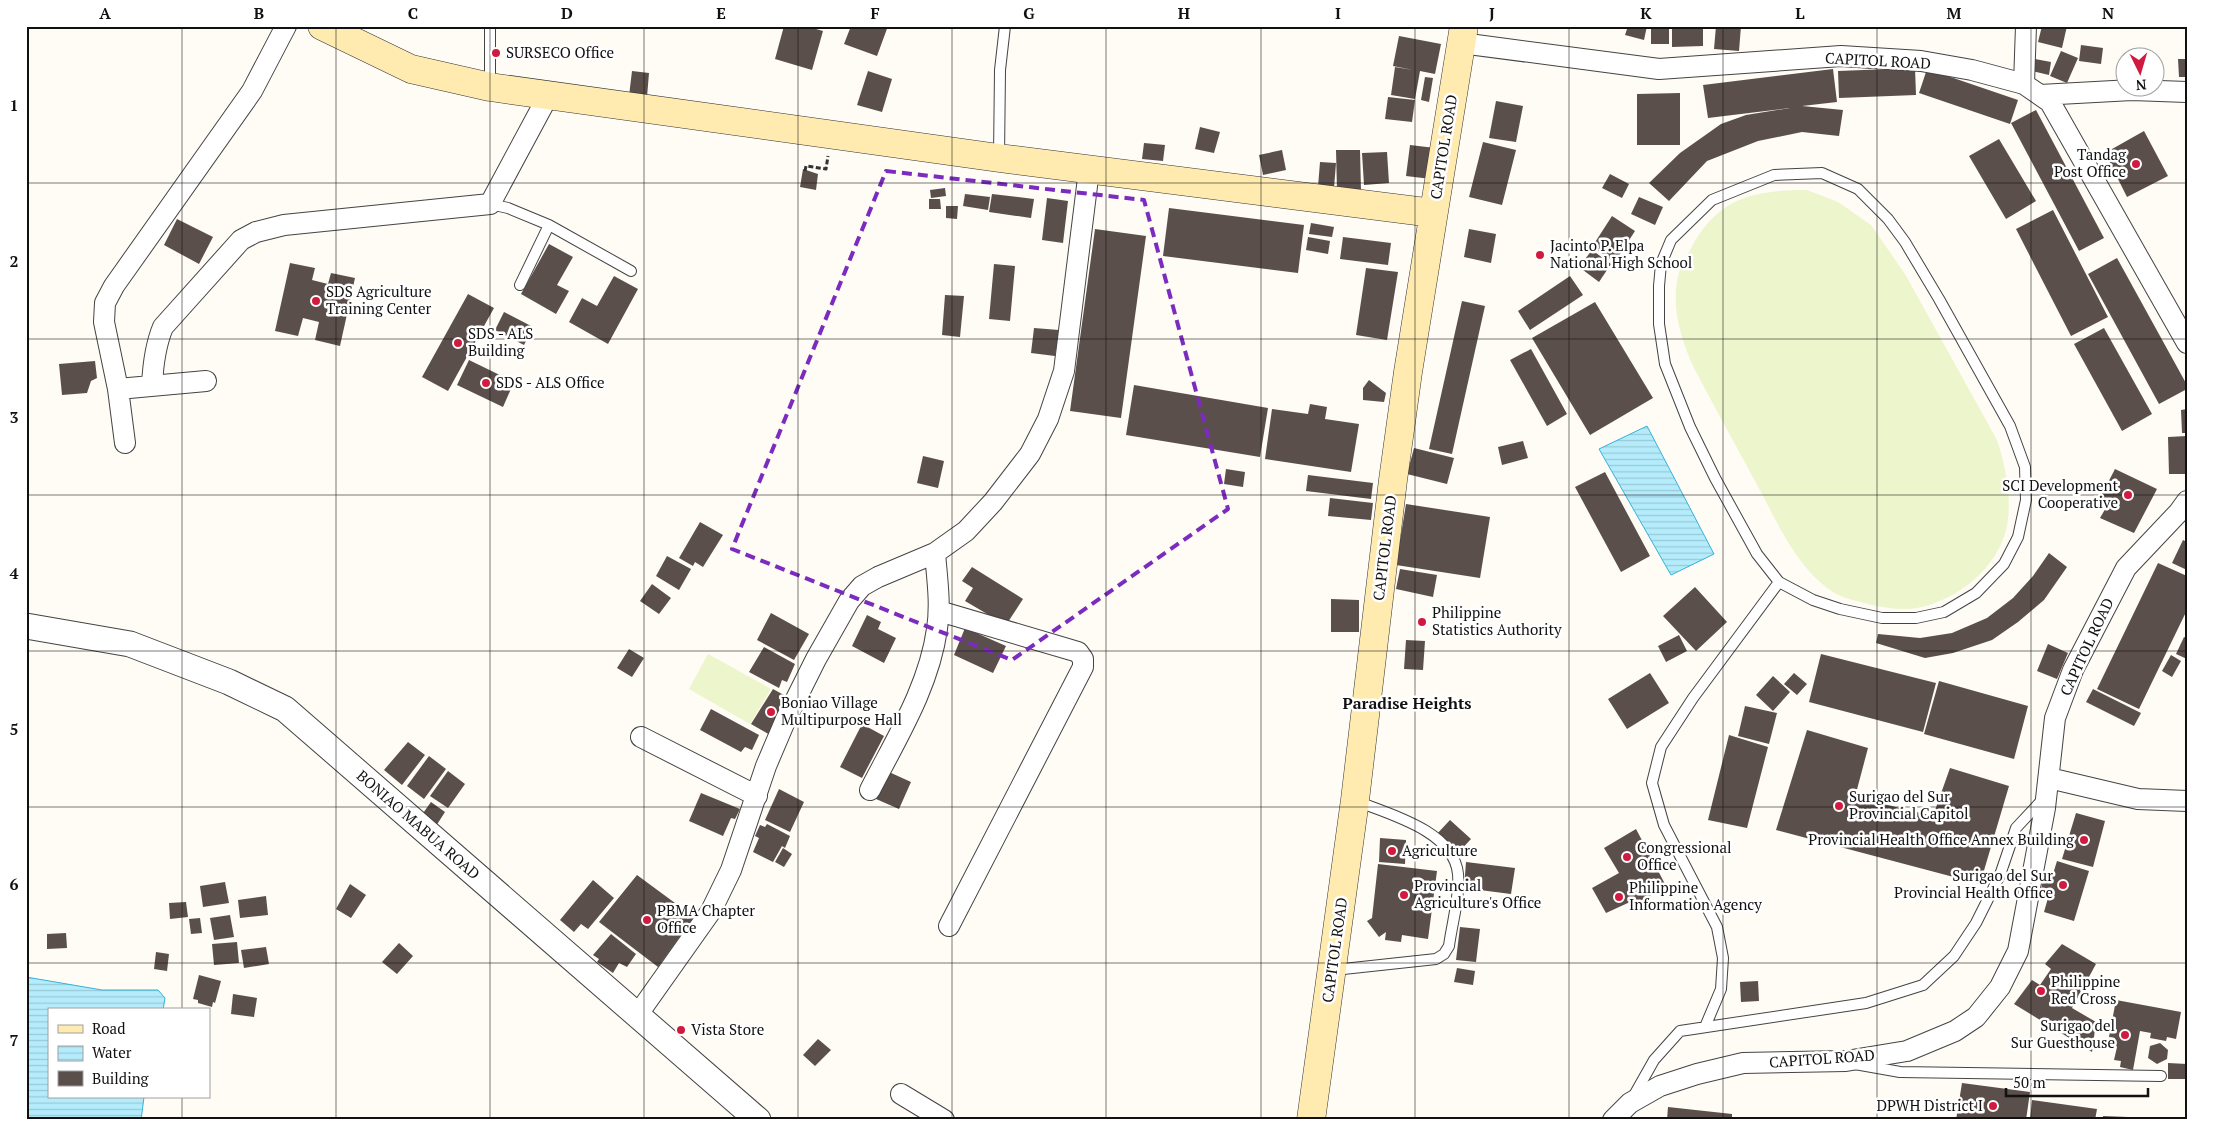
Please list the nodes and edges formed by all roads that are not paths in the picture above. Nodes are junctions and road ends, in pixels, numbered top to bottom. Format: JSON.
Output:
{"nodes":[{"id":1,"x":286,"y":26,"type":"edge"},
{"id":2,"x":322,"y":26,"type":"edge"},
{"id":3,"x":490,"y":26,"type":"edge"},
{"id":4,"x":1006,"y":26,"type":"edge"},
{"id":5,"x":2026,"y":26,"type":"edge"},
{"id":6,"x":1462,"y":35,"type":"edge"},
{"id":7,"x":490,"y":87,"type":"junction"},
{"id":8,"x":2032,"y":90,"type":"junction"},
{"id":9,"x":2187,"y":92,"type":"edge"},
{"id":10,"x":548,"y":96,"type":"junction"},
{"id":11,"x":999,"y":158,"type":"junction"},
{"id":12,"x":1089,"y":170,"type":"junction"},
{"id":13,"x":490,"y":204,"type":"junction"},
{"id":14,"x":1433,"y":213,"type":"junction"},
{"id":15,"x":549,"y":225,"type":"junction"},
{"id":16,"x":631,"y":271,"type":"dead end"},
{"id":17,"x":520,"y":285,"type":"dead end"},
{"id":18,"x":2187,"y":342,"type":"edge"},
{"id":19,"x":206,"y":381,"type":"dead end"},
{"id":20,"x":152,"y":385,"type":"junction"},
{"id":21,"x":118,"y":389,"type":"junction"},
{"id":22,"x":125,"y":442,"type":"dead end"},
{"id":23,"x":2187,"y":501,"type":"edge"},
{"id":24,"x":935,"y":553,"type":"junction"},
{"id":25,"x":1779,"y":582,"type":"junction"},
{"id":26,"x":939,"y":611,"type":"junction"},
{"id":27,"x":26,"y":626,"type":"edge"},
{"id":28,"x":641,"y":737,"type":"dead end"},
{"id":29,"x":2048,"y":787,"type":"junction"},
{"id":30,"x":870,"y":790,"type":"dead end"},
{"id":31,"x":757,"y":796,"type":"junction"},
{"id":32,"x":1355,"y":800,"type":"junction"},
{"id":33,"x":2187,"y":801,"type":"edge"},
{"id":34,"x":949,"y":926,"type":"dead end"},
{"id":35,"x":1333,"y":970,"type":"junction"},
{"id":36,"x":638,"y":1014,"type":"junction"},
{"id":37,"x":1705,"y":1027,"type":"junction"},
{"id":38,"x":1846,"y":1061,"type":"junction"},
{"id":39,"x":2161,"y":1076,"type":"dead end"},
{"id":40,"x":901,"y":1094,"type":"dead end"},
{"id":41,"x":1630,"y":1103,"type":"junction"},
{"id":42,"x":758,"y":1120,"type":"edge"},
{"id":43,"x":944,"y":1120,"type":"edge"},
{"id":44,"x":1311,"y":1120,"type":"edge"},
{"id":45,"x":1613,"y":1120,"type":"edge"}],
"edges":[{"from":1,"to":21,"type":"street"},
{"from":2,"to":7,"type":"main road"},
{"from":3,"to":7,"type":"lane"},
{"from":4,"to":11,"type":"lane"},
{"from":5,"to":8,"type":"street"},
{"from":6,"to":8,"type":"street","name":"CAPITOL ROAD"},
{"from":6,"to":14,"type":"main road","name":"CAPITOL ROAD"},
{"from":7,"to":10,"type":"main road"},
{"from":8,"to":9,"type":"street"},
{"from":8,"to":18,"type":"street"},
{"from":10,"to":11,"type":"main road"},
{"from":10,"to":13,"type":"street"},
{"from":11,"to":12,"type":"main road"},
{"from":12,"to":14,"type":"main road"},
{"from":12,"to":24,"type":"street"},
{"from":13,"to":15,"type":"lane"},
{"from":13,"to":20,"type":"street"},
{"from":14,"to":32,"type":"main road","name":"CAPITOL ROAD"},
{"from":15,"to":16,"type":"lane"},
{"from":15,"to":17,"type":"lane"},
{"from":19,"to":20,"type":"street"},
{"from":20,"to":21,"type":"street"},
{"from":21,"to":22,"type":"street"},
{"from":23,"to":29,"type":"street","name":"CAPITOL ROAD"},
{"from":24,"to":26,"type":"street"},
{"from":24,"to":31,"type":"street"},
{"from":25,"to":25,"type":"lane"},
{"from":25,"to":37,"type":"lane"},
{"from":26,"to":30,"type":"street"},
{"from":26,"to":34,"type":"street"},
{"from":27,"to":36,"type":"street","name":"BONIAO MABUA ROAD"},
{"from":28,"to":31,"type":"street"},
{"from":29,"to":33,"type":"street"},
{"from":29,"to":37,"type":"lane"},
{"from":29,"to":38,"type":"street","name":"CAPITOL ROAD"},
{"from":31,"to":36,"type":"street"},
{"from":32,"to":35,"type":"main road","name":"CAPITOL ROAD"},
{"from":32,"to":35,"type":"lane"},
{"from":35,"to":44,"type":"main road","name":"CAPITOL ROAD"},
{"from":36,"to":42,"type":"street","name":"BONIAO MABUA ROAD"},
{"from":37,"to":41,"type":"lane"},
{"from":38,"to":39,"type":"lane"},
{"from":38,"to":41,"type":"street","name":"CAPITOL ROAD"},
{"from":40,"to":43,"type":"street"},
{"from":41,"to":45,"type":"street","name":"CAPITOL ROAD"}]}
